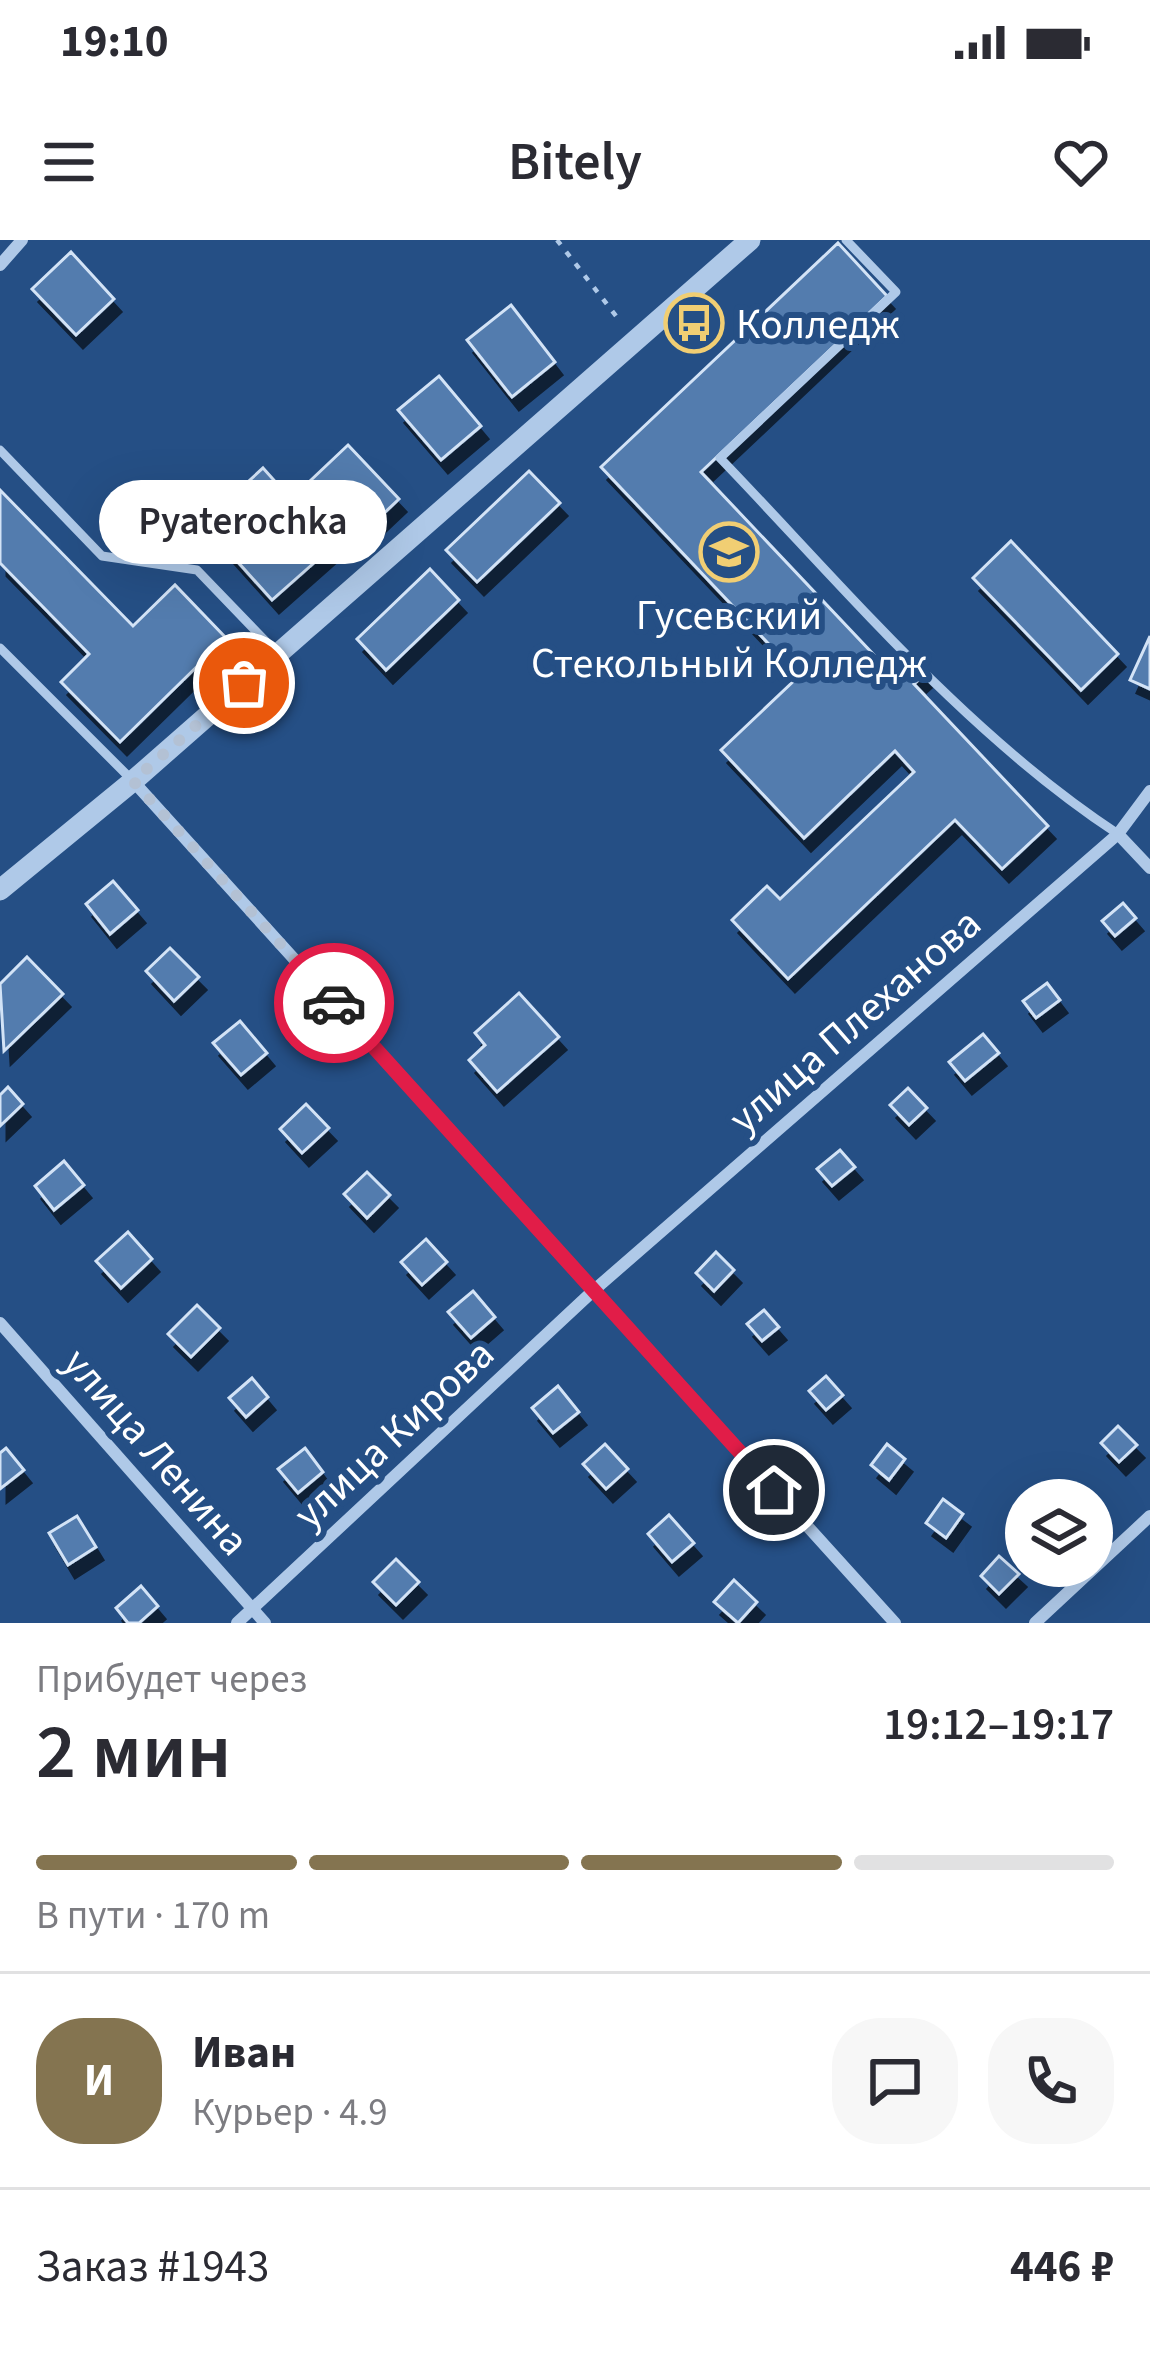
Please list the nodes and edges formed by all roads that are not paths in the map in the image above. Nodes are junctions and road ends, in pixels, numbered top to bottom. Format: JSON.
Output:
{"nodes":[{"id":1,"x":22,"y":240,"type":"edge"},
{"id":2,"x":750,"y":240,"type":"edge"},
{"id":3,"x":847,"y":240,"type":"edge"},
{"id":4,"x":0,"y":265,"type":"edge"},
{"id":5,"x":0,"y":450,"type":"edge"},
{"id":6,"x":0,"y":648,"type":"edge"},
{"id":7,"x":278,"y":655,"type":"junction"},
{"id":8,"x":133,"y":781,"type":"junction"},
{"id":9,"x":1150,"y":791,"type":"edge"},
{"id":10,"x":1118,"y":834,"type":"junction"},
{"id":11,"x":1150,"y":868,"type":"edge"},
{"id":12,"x":0,"y":890,"type":"edge"},
{"id":13,"x":593,"y":1291,"type":"junction"},
{"id":14,"x":0,"y":1323,"type":"edge"},
{"id":15,"x":1150,"y":1516,"type":"edge"},
{"id":16,"x":252,"y":1610,"type":"junction"},
{"id":17,"x":237,"y":1623,"type":"edge"},
{"id":18,"x":265,"y":1623,"type":"edge"},
{"id":19,"x":895,"y":1623,"type":"edge"},
{"id":20,"x":1035,"y":1623,"type":"edge"}],
"edges":[{"from":1,"to":4,"type":"street"},
{"from":2,"to":7,"type":"street"},
{"from":3,"to":10,"type":"lane"},
{"from":5,"to":7,"type":"lane"},
{"from":6,"to":8,"type":"lane"},
{"from":7,"to":8,"type":"street"},
{"from":8,"to":12,"type":"street"},
{"from":8,"to":13,"type":"street"},
{"from":9,"to":10,"type":"street","name":"улица Плеханова"},
{"from":10,"to":11,"type":"street"},
{"from":10,"to":13,"type":"street","name":"улица Плеханова"},
{"from":13,"to":16,"type":"street","name":"улица Кирова"},
{"from":13,"to":19,"type":"street"},
{"from":14,"to":16,"type":"street","name":"улица Ленина"},
{"from":15,"to":20,"type":"street"},
{"from":16,"to":17,"type":"street","name":"улица Кирова"},
{"from":16,"to":18,"type":"street","name":"улица Ленина"}]}
